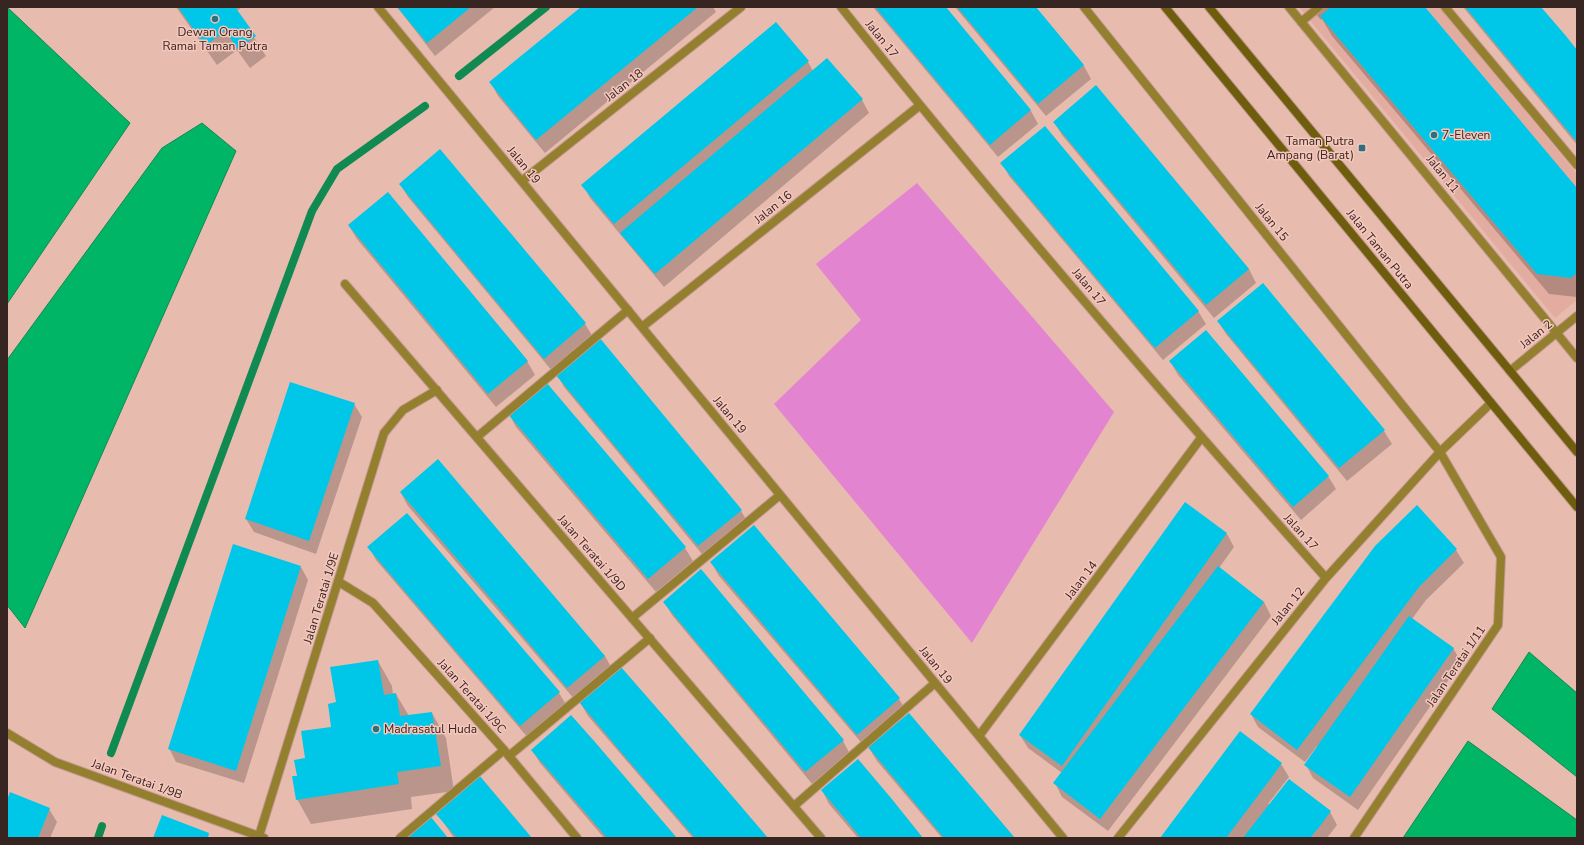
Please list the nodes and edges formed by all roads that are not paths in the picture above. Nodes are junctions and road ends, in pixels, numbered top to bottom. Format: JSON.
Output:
{"nodes":[{"id":1,"x":378,"y":7,"type":"edge"},
{"id":2,"x":841,"y":7,"type":"edge"},
{"id":3,"x":1084,"y":7,"type":"edge"},
{"id":4,"x":1166,"y":7,"type":"edge"},
{"id":5,"x":1209,"y":7,"type":"edge"},
{"id":6,"x":1289,"y":7,"type":"edge"},
{"id":7,"x":1319,"y":7,"type":"edge"},
{"id":8,"x":1445,"y":7,"type":"edge"},
{"id":9,"x":736,"y":8,"type":"edge"},
{"id":10,"x":1301,"y":22,"type":"junction"},
{"id":11,"x":919,"y":106,"type":"junction"},
{"id":12,"x":1577,"y":165,"type":"edge"},
{"id":13,"x":522,"y":181,"type":"junction"},
{"id":14,"x":345,"y":284,"type":"dead end"},
{"id":15,"x":628,"y":310,"type":"junction"},
{"id":16,"x":1577,"y":316,"type":"edge"},
{"id":17,"x":642,"y":327,"type":"junction"},
{"id":18,"x":1557,"y":332,"type":"junction"},
{"id":19,"x":1577,"y":358,"type":"edge"},
{"id":20,"x":1510,"y":371,"type":"junction"},
{"id":21,"x":437,"y":390,"type":"junction"},
{"id":22,"x":1491,"y":403,"type":"junction"},
{"id":23,"x":477,"y":437,"type":"junction"},
{"id":24,"x":1201,"y":438,"type":"junction"},
{"id":25,"x":1440,"y":452,"type":"junction"},
{"id":26,"x":1577,"y":452,"type":"edge"},
{"id":27,"x":780,"y":495,"type":"junction"},
{"id":28,"x":1577,"y":507,"type":"edge"},
{"id":29,"x":1326,"y":578,"type":"junction"},
{"id":30,"x":338,"y":582,"type":"junction"},
{"id":31,"x":632,"y":618,"type":"junction"},
{"id":32,"x":650,"y":638,"type":"junction"},
{"id":33,"x":936,"y":683,"type":"junction"},
{"id":34,"x":7,"y":733,"type":"edge"},
{"id":35,"x":979,"y":736,"type":"junction"},
{"id":36,"x":506,"y":753,"type":"junction"},
{"id":37,"x":794,"y":806,"type":"junction"},
{"id":38,"x":262,"y":837,"type":"edge"},
{"id":39,"x":400,"y":838,"type":"edge"},
{"id":40,"x":577,"y":838,"type":"edge"},
{"id":41,"x":821,"y":838,"type":"edge"},
{"id":42,"x":1063,"y":838,"type":"edge"},
{"id":43,"x":1118,"y":838,"type":"edge"},
{"id":44,"x":1354,"y":838,"type":"edge"}],
"edges":[{"from":1,"to":13,"type":"street","name":"Jalan 19"},
{"from":2,"to":11,"type":"street","name":"Jalan 17"},
{"from":3,"to":25,"type":"street","name":"Jalan 15"},
{"from":4,"to":22,"type":"street","name":"Jalan Taman Putra"},
{"from":5,"to":20,"type":"street","name":"Jalan Taman Putra"},
{"from":6,"to":10,"type":"street","name":"Jalan 11"},
{"from":7,"to":10,"type":"street"},
{"from":8,"to":12,"type":"street"},
{"from":9,"to":13,"type":"street","name":"Jalan 18"},
{"from":10,"to":18,"type":"street","name":"Jalan 11"},
{"from":11,"to":17,"type":"street","name":"Jalan 16"},
{"from":11,"to":24,"type":"street","name":"Jalan 17"},
{"from":13,"to":15,"type":"street","name":"Jalan 19"},
{"from":14,"to":21,"type":"street","name":"Jalan Teratai 1/9D"},
{"from":15,"to":17,"type":"street","name":"Jalan 19"},
{"from":15,"to":23,"type":"street"},
{"from":16,"to":18,"type":"street","name":"Jalan 2"},
{"from":17,"to":27,"type":"street","name":"Jalan 19"},
{"from":18,"to":19,"type":"street","name":"Jalan 11"},
{"from":18,"to":20,"type":"street","name":"Jalan 2"},
{"from":20,"to":26,"type":"street","name":"Jalan Taman Putra"},
{"from":21,"to":23,"type":"street","name":"Jalan Teratai 1/9D"},
{"from":21,"to":30,"type":"street","name":"Jalan Teratai 1/9E"},
{"from":22,"to":25,"type":"street","name":"Jalan 12"},
{"from":22,"to":28,"type":"street","name":"Jalan Taman Putra"},
{"from":23,"to":31,"type":"street","name":"Jalan Teratai 1/9D"},
{"from":24,"to":29,"type":"street","name":"Jalan 17"},
{"from":24,"to":35,"type":"street","name":"Jalan 14"},
{"from":25,"to":29,"type":"street","name":"Jalan 12"},
{"from":25,"to":44,"type":"street","name":"Jalan Teratai 1/11"},
{"from":27,"to":31,"type":"street"},
{"from":27,"to":33,"type":"street","name":"Jalan 19"},
{"from":29,"to":43,"type":"street","name":"Jalan 12"},
{"from":30,"to":36,"type":"street","name":"Jalan Teratai 1/9C"},
{"from":30,"to":38,"type":"street","name":"Jalan Teratai 1/9E"},
{"from":31,"to":32,"type":"street","name":"Jalan Teratai 1/9D"},
{"from":32,"to":36,"type":"street"},
{"from":32,"to":37,"type":"street","name":"Jalan Teratai 1/9D"},
{"from":33,"to":35,"type":"street","name":"Jalan 19"},
{"from":33,"to":37,"type":"street"},
{"from":34,"to":38,"type":"street","name":"Jalan Teratai 1/9B"},
{"from":35,"to":42,"type":"street","name":"Jalan 19"},
{"from":36,"to":39,"type":"street"},
{"from":36,"to":40,"type":"street","name":"Jalan Teratai 1/9C"},
{"from":37,"to":41,"type":"street","name":"Jalan Teratai 1/9D"}]}
